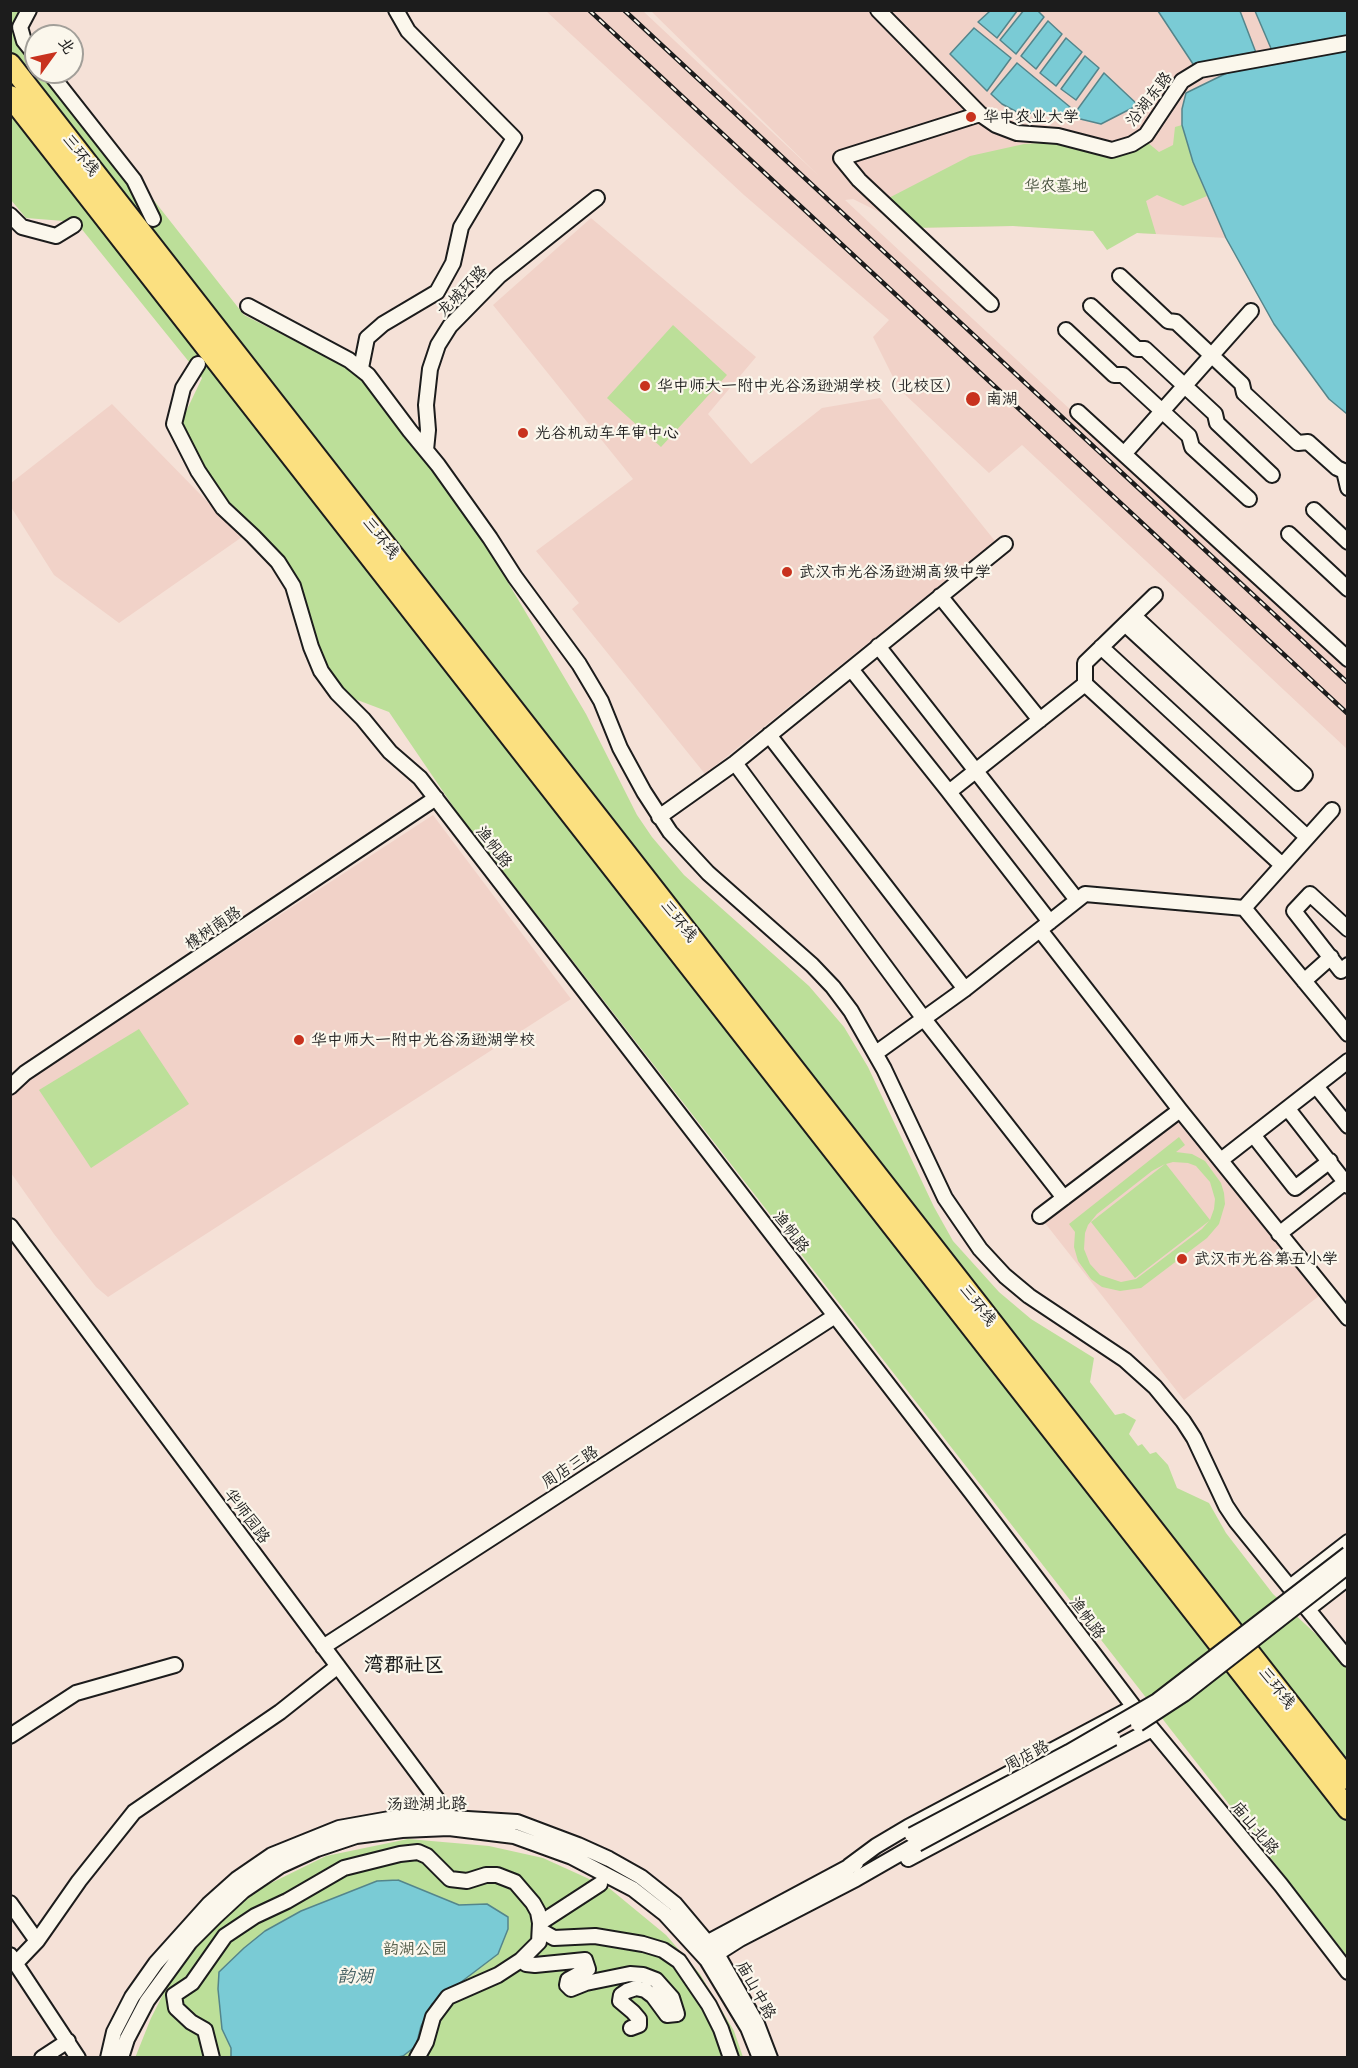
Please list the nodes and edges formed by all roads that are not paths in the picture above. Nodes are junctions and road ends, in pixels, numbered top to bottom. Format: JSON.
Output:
{"nodes":[{"id":1,"x":29,"y":10,"type":"edge"},
{"id":2,"x":396,"y":10,"type":"edge"},
{"id":3,"x":878,"y":10,"type":"edge"},
{"id":4,"x":24,"y":41,"type":"edge"},
{"id":5,"x":1347,"y":43,"type":"edge"},
{"id":6,"x":10,"y":64,"type":"edge"},
{"id":7,"x":58,"y":84,"type":"edge"},
{"id":8,"x":10,"y":96,"type":"edge"},
{"id":9,"x":980,"y":114,"type":"junction"},
{"id":10,"x":597,"y":198,"type":"dead end"},
{"id":11,"x":10,"y":215,"type":"edge"},
{"id":12,"x":153,"y":219,"type":"dead end"},
{"id":13,"x":74,"y":225,"type":"dead end"},
{"id":14,"x":1120,"y":276,"type":"dead end"},
{"id":15,"x":991,"y":304,"type":"dead end"},
{"id":16,"x":248,"y":306,"type":"dead end"},
{"id":17,"x":1091,"y":306,"type":"dead end"},
{"id":18,"x":1251,"y":310,"type":"dead end"},
{"id":19,"x":1066,"y":330,"type":"dead end"},
{"id":20,"x":1211,"y":355,"type":"junction"},
{"id":21,"x":198,"y":364,"type":"dead end"},
{"id":22,"x":361,"y":368,"type":"junction"},
{"id":23,"x":1184,"y":386,"type":"junction"},
{"id":24,"x":1162,"y":411,"type":"junction"},
{"id":25,"x":1078,"y":412,"type":"dead end"},
{"id":26,"x":426,"y":450,"type":"junction"},
{"id":27,"x":1124,"y":454,"type":"junction"},
{"id":28,"x":1346,"y":472,"type":"edge"},
{"id":29,"x":1272,"y":475,"type":"dead end"},
{"id":30,"x":1347,"y":488,"type":"edge"},
{"id":31,"x":1249,"y":499,"type":"dead end"},
{"id":32,"x":1314,"y":510,"type":"dead end"},
{"id":33,"x":1289,"y":534,"type":"dead end"},
{"id":34,"x":1347,"y":542,"type":"edge"},
{"id":35,"x":1005,"y":544,"type":"dead end"},
{"id":36,"x":1347,"y":589,"type":"edge"},
{"id":37,"x":1155,"y":594,"type":"dead end"},
{"id":38,"x":940,"y":596,"type":"junction"},
{"id":39,"x":1130,"y":620,"type":"junction"},
{"id":40,"x":878,"y":646,"type":"junction"},
{"id":41,"x":1101,"y":647,"type":"junction"},
{"id":42,"x":1347,"y":659,"type":"edge"},
{"id":43,"x":851,"y":669,"type":"junction"},
{"id":44,"x":1085,"y":684,"type":"junction"},
{"id":45,"x":1205,"y":690,"type":"junction"},
{"id":46,"x":1040,"y":720,"type":"junction"},
{"id":47,"x":769,"y":735,"type":"junction"},
{"id":48,"x":735,"y":763,"type":"junction"},
{"id":49,"x":976,"y":771,"type":"junction"},
{"id":50,"x":949,"y":792,"type":"junction"},
{"id":51,"x":436,"y":798,"type":"junction"},
{"id":52,"x":1332,"y":810,"type":"dead end"},
{"id":53,"x":659,"y":817,"type":"junction"},
{"id":54,"x":1307,"y":837,"type":"junction"},
{"id":55,"x":1282,"y":865,"type":"junction"},
{"id":56,"x":1077,"y":900,"type":"junction"},
{"id":57,"x":1244,"y":908,"type":"junction"},
{"id":58,"x":1045,"y":926,"type":"junction"},
{"id":59,"x":1347,"y":929,"type":"edge"},
{"id":60,"x":1331,"y":957,"type":"junction"},
{"id":61,"x":1347,"y":965,"type":"edge"},
{"id":62,"x":1304,"y":981,"type":"junction"},
{"id":63,"x":965,"y":989,"type":"junction"},
{"id":64,"x":924,"y":1019,"type":"junction"},
{"id":65,"x":1347,"y":1034,"type":"edge"},
{"id":66,"x":876,"y":1053,"type":"junction"},
{"id":67,"x":1346,"y":1065,"type":"edge"},
{"id":68,"x":1316,"y":1086,"type":"junction"},
{"id":69,"x":10,"y":1087,"type":"edge"},
{"id":70,"x":1288,"y":1109,"type":"junction"},
{"id":71,"x":1180,"y":1110,"type":"junction"},
{"id":72,"x":1347,"y":1126,"type":"edge"},
{"id":73,"x":1254,"y":1136,"type":"junction"},
{"id":74,"x":1221,"y":1160,"type":"junction"},
{"id":75,"x":1330,"y":1161,"type":"junction"},
{"id":76,"x":1346,"y":1183,"type":"edge"},
{"id":77,"x":1064,"y":1198,"type":"junction"},
{"id":78,"x":1040,"y":1216,"type":"dead end"},
{"id":79,"x":10,"y":1226,"type":"edge"},
{"id":80,"x":1279,"y":1234,"type":"junction"},
{"id":81,"x":1342,"y":1302,"type":"edge"},
{"id":82,"x":835,"y":1316,"type":"junction"},
{"id":83,"x":1347,"y":1318,"type":"edge"},
{"id":84,"x":1347,"y":1542,"type":"edge"},
{"id":85,"x":1347,"y":1554,"type":"edge"},
{"id":86,"x":1347,"y":1566,"type":"edge"},
{"id":87,"x":1347,"y":1578,"type":"edge"},
{"id":88,"x":1290,"y":1587,"type":"junction"},
{"id":89,"x":1308,"y":1609,"type":"junction"},
{"id":90,"x":324,"y":1647,"type":"junction"},
{"id":91,"x":1347,"y":1659,"type":"edge"},
{"id":92,"x":175,"y":1665,"type":"dead end"},
{"id":93,"x":338,"y":1666,"type":"junction"},
{"id":94,"x":1134,"y":1707,"type":"junction"},
{"id":95,"x":1152,"y":1729,"type":"junction"},
{"id":96,"x":10,"y":1736,"type":"edge"},
{"id":97,"x":1347,"y":1779,"type":"edge"},
{"id":98,"x":1347,"y":1809,"type":"edge"},
{"id":99,"x":450,"y":1823,"type":"junction"},
{"id":100,"x":915,"y":1840,"type":"junction"},
{"id":101,"x":853,"y":1872,"type":"junction"},
{"id":102,"x":600,"y":1884,"type":"dead end"},
{"id":103,"x":10,"y":1903,"type":"edge"},
{"id":104,"x":540,"y":1926,"type":"junction"},
{"id":105,"x":37,"y":1941,"type":"junction"},
{"id":106,"x":702,"y":1945,"type":"junction"},
{"id":107,"x":712,"y":1957,"type":"junction"},
{"id":108,"x":13,"y":1959,"type":"edge"},
{"id":109,"x":521,"y":1960,"type":"junction"},
{"id":110,"x":1347,"y":1972,"type":"edge"},
{"id":111,"x":631,"y":2028,"type":"dead end"},
{"id":112,"x":68,"y":2041,"type":"junction"},
{"id":113,"x":42,"y":2058,"type":"edge"},
{"id":114,"x":78,"y":2058,"type":"edge"},
{"id":115,"x":108,"y":2058,"type":"edge"},
{"id":116,"x":121,"y":2058,"type":"edge"},
{"id":117,"x":212,"y":2058,"type":"edge"},
{"id":118,"x":417,"y":2058,"type":"edge"},
{"id":119,"x":731,"y":2058,"type":"edge"},
{"id":120,"x":760,"y":2058,"type":"edge"},
{"id":121,"x":770,"y":2058,"type":"edge"}],
"edges":[{"from":1,"to":4,"type":"street"},
{"from":2,"to":22,"type":"street"},
{"from":3,"to":9,"type":"street","name":"沿湖东路"},
{"from":5,"to":9,"type":"street","name":"沿湖东路"},
{"from":6,"to":97,"type":"highway","name":"三环线"},
{"from":7,"to":12,"type":"street"},
{"from":8,"to":98,"type":"highway","name":"三环线"},
{"from":9,"to":15,"type":"street"},
{"from":10,"to":26,"type":"street","name":"龙城环路"},
{"from":11,"to":13,"type":"street"},
{"from":14,"to":20,"type":"street"},
{"from":16,"to":22,"type":"street"},
{"from":17,"to":23,"type":"street"},
{"from":18,"to":20,"type":"street"},
{"from":19,"to":24,"type":"street"},
{"from":20,"to":23,"type":"street"},
{"from":20,"to":28,"type":"street"},
{"from":21,"to":51,"type":"street","name":"渔帆路"},
{"from":22,"to":26,"type":"street"},
{"from":23,"to":24,"type":"street"},
{"from":23,"to":29,"type":"street"},
{"from":24,"to":27,"type":"street"},
{"from":24,"to":31,"type":"street"},
{"from":25,"to":27,"type":"street"},
{"from":26,"to":53,"type":"street"},
{"from":27,"to":42,"type":"street"},
{"from":28,"to":30,"type":"street"},
{"from":32,"to":34,"type":"street"},
{"from":33,"to":36,"type":"street"},
{"from":35,"to":38,"type":"street"},
{"from":37,"to":39,"type":"street"},
{"from":38,"to":40,"type":"street"},
{"from":38,"to":46,"type":"street"},
{"from":39,"to":41,"type":"street"},
{"from":39,"to":45,"type":"street"},
{"from":40,"to":43,"type":"street"},
{"from":40,"to":49,"type":"street"},
{"from":41,"to":44,"type":"street"},
{"from":41,"to":54,"type":"street"},
{"from":43,"to":47,"type":"street"},
{"from":43,"to":50,"type":"street"},
{"from":44,"to":46,"type":"street"},
{"from":44,"to":55,"type":"street"},
{"from":45,"to":45,"type":"street"},
{"from":46,"to":49,"type":"street"},
{"from":47,"to":48,"type":"street"},
{"from":47,"to":63,"type":"street"},
{"from":48,"to":53,"type":"street"},
{"from":48,"to":64,"type":"street"},
{"from":49,"to":50,"type":"street"},
{"from":49,"to":56,"type":"street"},
{"from":50,"to":58,"type":"street"},
{"from":51,"to":69,"type":"street","name":"橡树南路"},
{"from":51,"to":82,"type":"street","name":"渔帆路"},
{"from":52,"to":54,"type":"street"},
{"from":53,"to":66,"type":"street"},
{"from":54,"to":55,"type":"street"},
{"from":55,"to":57,"type":"street"},
{"from":56,"to":57,"type":"street"},
{"from":56,"to":58,"type":"street"},
{"from":57,"to":62,"type":"street"},
{"from":58,"to":63,"type":"street"},
{"from":58,"to":71,"type":"street"},
{"from":59,"to":60,"type":"street"},
{"from":60,"to":61,"type":"street"},
{"from":60,"to":62,"type":"street"},
{"from":62,"to":65,"type":"street"},
{"from":63,"to":64,"type":"street"},
{"from":64,"to":66,"type":"street"},
{"from":64,"to":77,"type":"street"},
{"from":66,"to":88,"type":"street"},
{"from":67,"to":68,"type":"street"},
{"from":68,"to":70,"type":"street"},
{"from":68,"to":72,"type":"street"},
{"from":70,"to":73,"type":"street"},
{"from":70,"to":75,"type":"street"},
{"from":71,"to":74,"type":"street"},
{"from":71,"to":77,"type":"street"},
{"from":73,"to":74,"type":"street"},
{"from":73,"to":75,"type":"street"},
{"from":74,"to":80,"type":"street"},
{"from":75,"to":76,"type":"street"},
{"from":76,"to":80,"type":"street"},
{"from":77,"to":78,"type":"street"},
{"from":79,"to":90,"type":"street","name":"华师园路"},
{"from":80,"to":81,"type":"street"},
{"from":81,"to":83,"type":"street"},
{"from":82,"to":90,"type":"street","name":"周店三路"},
{"from":82,"to":94,"type":"street","name":"渔帆路"},
{"from":84,"to":88,"type":"street"},
{"from":85,"to":100,"type":"street","name":"周店路","bridge":true},
{"from":86,"to":100,"type":"street","name":"周店路","bridge":true},
{"from":87,"to":89,"type":"street"},
{"from":88,"to":89,"type":"street"},
{"from":89,"to":91,"type":"street"},
{"from":90,"to":93,"type":"street","name":"华师园路"},
{"from":92,"to":96,"type":"street"},
{"from":93,"to":99,"type":"street","name":"华师园路"},
{"from":93,"to":105,"type":"street"},
{"from":94,"to":95,"type":"street","name":"庙山北路"},
{"from":94,"to":101,"type":"street"},
{"from":95,"to":101,"type":"street"},
{"from":95,"to":110,"type":"street","name":"庙山北路"},
{"from":99,"to":106,"type":"street","name":"汤逊湖北路"},
{"from":99,"to":115,"type":"street","name":"汤逊湖北路"},
{"from":99,"to":116,"type":"street","name":"汤逊湖北路"},
{"from":100,"to":101,"type":"street","name":"周店路"},
{"from":101,"to":106,"type":"street","name":"周店路"},
{"from":101,"to":107,"type":"street","name":"周店路"},
{"from":102,"to":104,"type":"street"},
{"from":103,"to":105,"type":"street"},
{"from":104,"to":109,"type":"street"},
{"from":104,"to":117,"type":"street"},
{"from":104,"to":119,"type":"street"},
{"from":105,"to":108,"type":"street"},
{"from":106,"to":107,"type":"street","name":"庙山中路"},
{"from":107,"to":120,"type":"street","name":"庙山中路"},
{"from":107,"to":121,"type":"street","name":"庙山中路"},
{"from":108,"to":112,"type":"street"},
{"from":109,"to":111,"type":"street"},
{"from":109,"to":118,"type":"street"},
{"from":112,"to":113,"type":"street"},
{"from":112,"to":114,"type":"street"}]}
